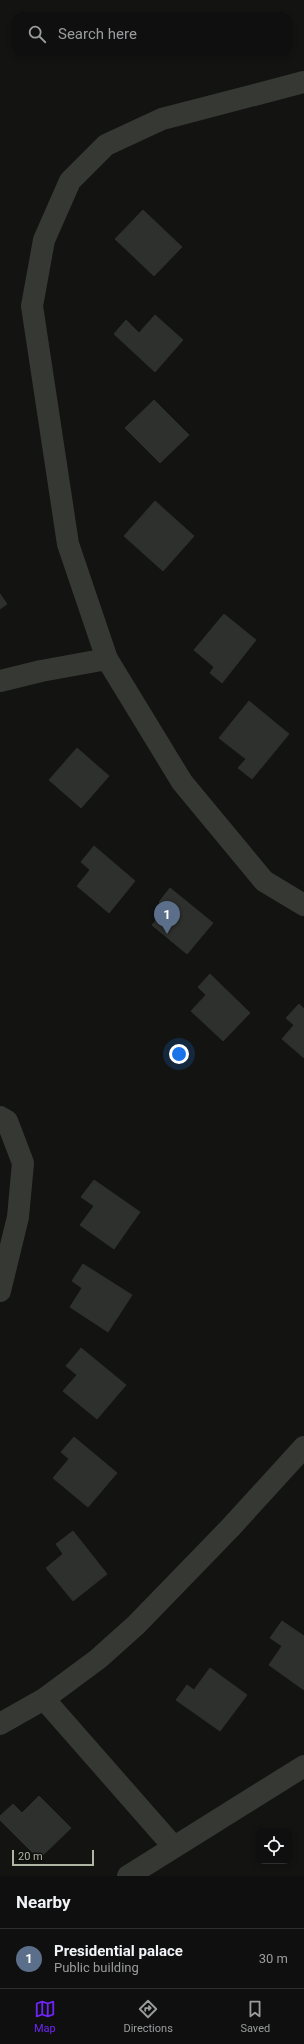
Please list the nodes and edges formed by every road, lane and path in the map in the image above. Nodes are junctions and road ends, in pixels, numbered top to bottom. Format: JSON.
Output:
{"nodes":[{"id":1,"x":304,"y":82,"type":"edge"},
{"id":2,"x":107,"y":659,"type":"junction"},
{"id":3,"x":0,"y":681,"type":"edge"},
{"id":4,"x":304,"y":904,"type":"edge"},
{"id":5,"x":0,"y":1117,"type":"edge"},
{"id":6,"x":0,"y":1291,"type":"edge"},
{"id":7,"x":304,"y":1447,"type":"edge"},
{"id":8,"x":44,"y":1699,"type":"junction"},
{"id":9,"x":0,"y":1724,"type":"edge"},
{"id":10,"x":304,"y":1766,"type":"edge"},
{"id":11,"x":173,"y":1846,"type":"junction"},
{"id":12,"x":128,"y":1876,"type":"edge"}],
"edges":[{"from":1,"to":2,"type":"street"},
{"from":2,"to":3,"type":"street"},
{"from":2,"to":4,"type":"street"},
{"from":5,"to":6,"type":"street"},
{"from":7,"to":8,"type":"street"},
{"from":8,"to":9,"type":"street"},
{"from":8,"to":11,"type":"street"},
{"from":10,"to":11,"type":"street"},
{"from":11,"to":12,"type":"street"}]}
